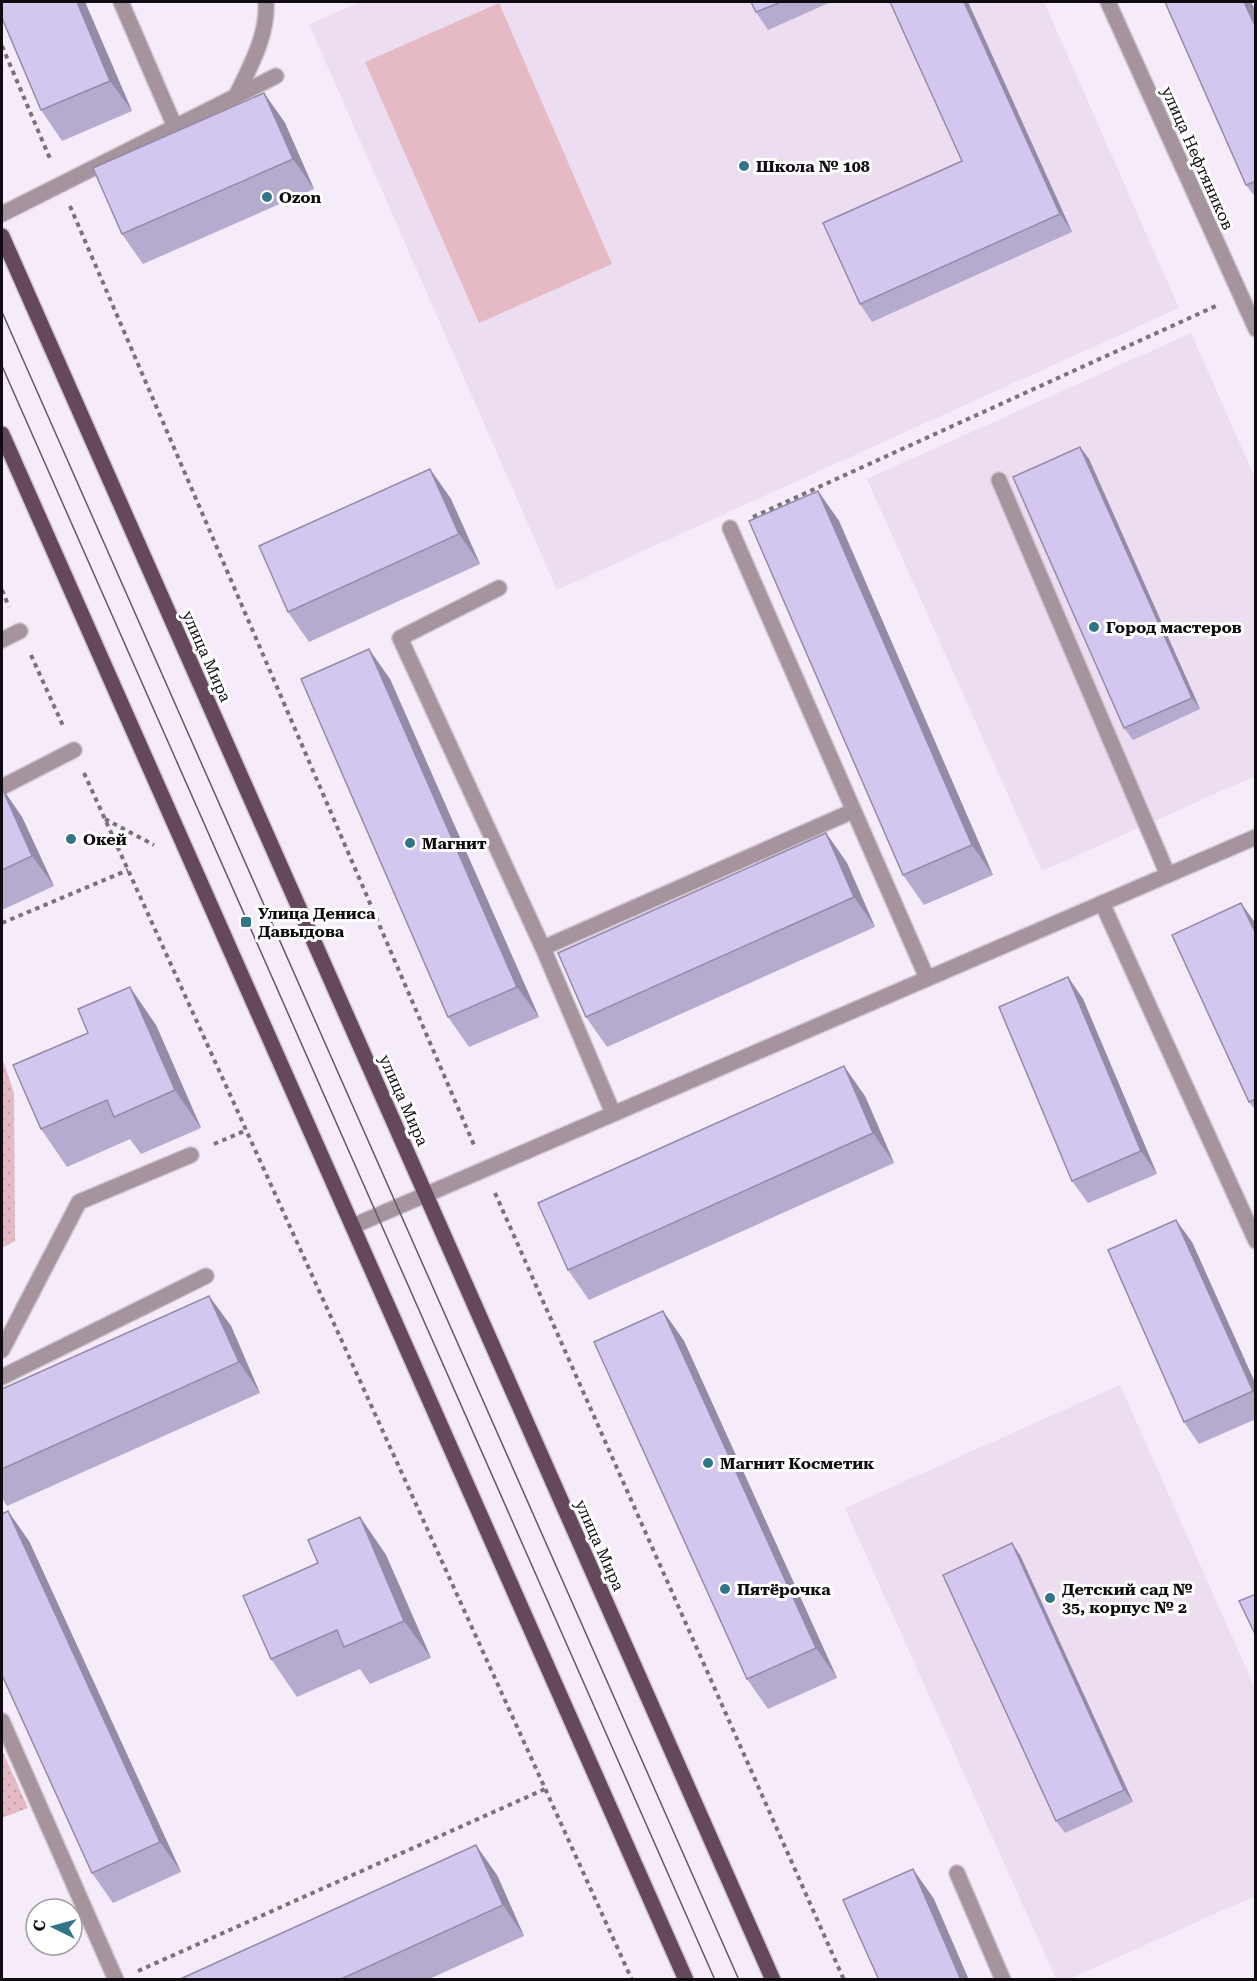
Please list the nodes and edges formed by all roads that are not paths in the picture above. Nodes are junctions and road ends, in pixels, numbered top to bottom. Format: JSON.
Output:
{"nodes":[{"id":1,"x":121,"y":2,"type":"edge"},
{"id":2,"x":266,"y":2,"type":"edge"},
{"id":3,"x":1108,"y":2,"type":"edge"},
{"id":4,"x":276,"y":76,"type":"dead end"},
{"id":5,"x":236,"y":96,"type":"junction"},
{"id":6,"x":175,"y":127,"type":"junction"},
{"id":7,"x":2,"y":214,"type":"edge"},
{"id":8,"x":2,"y":236,"type":"edge"},
{"id":9,"x":1256,"y":328,"type":"edge"},
{"id":10,"x":2,"y":434,"type":"edge"},
{"id":11,"x":999,"y":480,"type":"dead end"},
{"id":12,"x":730,"y":528,"type":"road end"},
{"id":13,"x":499,"y":588,"type":"dead end"},
{"id":14,"x":20,"y":631,"type":"road end"},
{"id":15,"x":2,"y":640,"type":"edge"},
{"id":16,"x":74,"y":750,"type":"road end"},
{"id":17,"x":2,"y":787,"type":"edge"},
{"id":18,"x":853,"y":811,"type":"junction"},
{"id":19,"x":1256,"y":837,"type":"edge"},
{"id":20,"x":1168,"y":875,"type":"junction"},
{"id":21,"x":1102,"y":903,"type":"junction"},
{"id":22,"x":543,"y":948,"type":"junction"},
{"id":23,"x":927,"y":978,"type":"junction"},
{"id":24,"x":613,"y":1113,"type":"junction"},
{"id":25,"x":191,"y":1155,"type":"road end"},
{"id":26,"x":425,"y":1194,"type":"junction"},
{"id":27,"x":353,"y":1226,"type":"junction"},
{"id":28,"x":1256,"y":1241,"type":"edge"},
{"id":29,"x":206,"y":1276,"type":"dead end"},
{"id":30,"x":2,"y":1350,"type":"edge"},
{"id":31,"x":2,"y":1377,"type":"edge"},
{"id":32,"x":2,"y":1721,"type":"edge"},
{"id":33,"x":957,"y":1873,"type":"dead end"},
{"id":34,"x":122,"y":1977,"type":"edge"},
{"id":35,"x":686,"y":1980,"type":"edge"},
{"id":36,"x":773,"y":1980,"type":"edge"},
{"id":37,"x":1003,"y":1980,"type":"edge"}],
"edges":[{"from":1,"to":6,"type":"street"},
{"from":2,"to":5,"type":"street"},
{"from":3,"to":9,"type":"street","name":"улица Нефтяников"},
{"from":4,"to":5,"type":"street"},
{"from":5,"to":6,"type":"street"},
{"from":6,"to":7,"type":"street"},
{"from":8,"to":26,"type":"main road","name":"улица Мира"},
{"from":10,"to":27,"type":"main road"},
{"from":11,"to":20,"type":"street"},
{"from":12,"to":18,"type":"street"},
{"from":13,"to":22,"type":"street"},
{"from":14,"to":15,"type":"street"},
{"from":16,"to":17,"type":"street"},
{"from":18,"to":22,"type":"street"},
{"from":18,"to":23,"type":"street"},
{"from":19,"to":20,"type":"street"},
{"from":20,"to":21,"type":"street"},
{"from":21,"to":23,"type":"street"},
{"from":21,"to":28,"type":"street"},
{"from":22,"to":24,"type":"street"},
{"from":23,"to":24,"type":"street"},
{"from":24,"to":26,"type":"street"},
{"from":25,"to":30,"type":"street"},
{"from":26,"to":27,"type":"street"},
{"from":26,"to":36,"type":"main road","name":"улица Мира"},
{"from":27,"to":35,"type":"main road"},
{"from":29,"to":31,"type":"street"},
{"from":32,"to":34,"type":"street"},
{"from":33,"to":37,"type":"street"}]}
